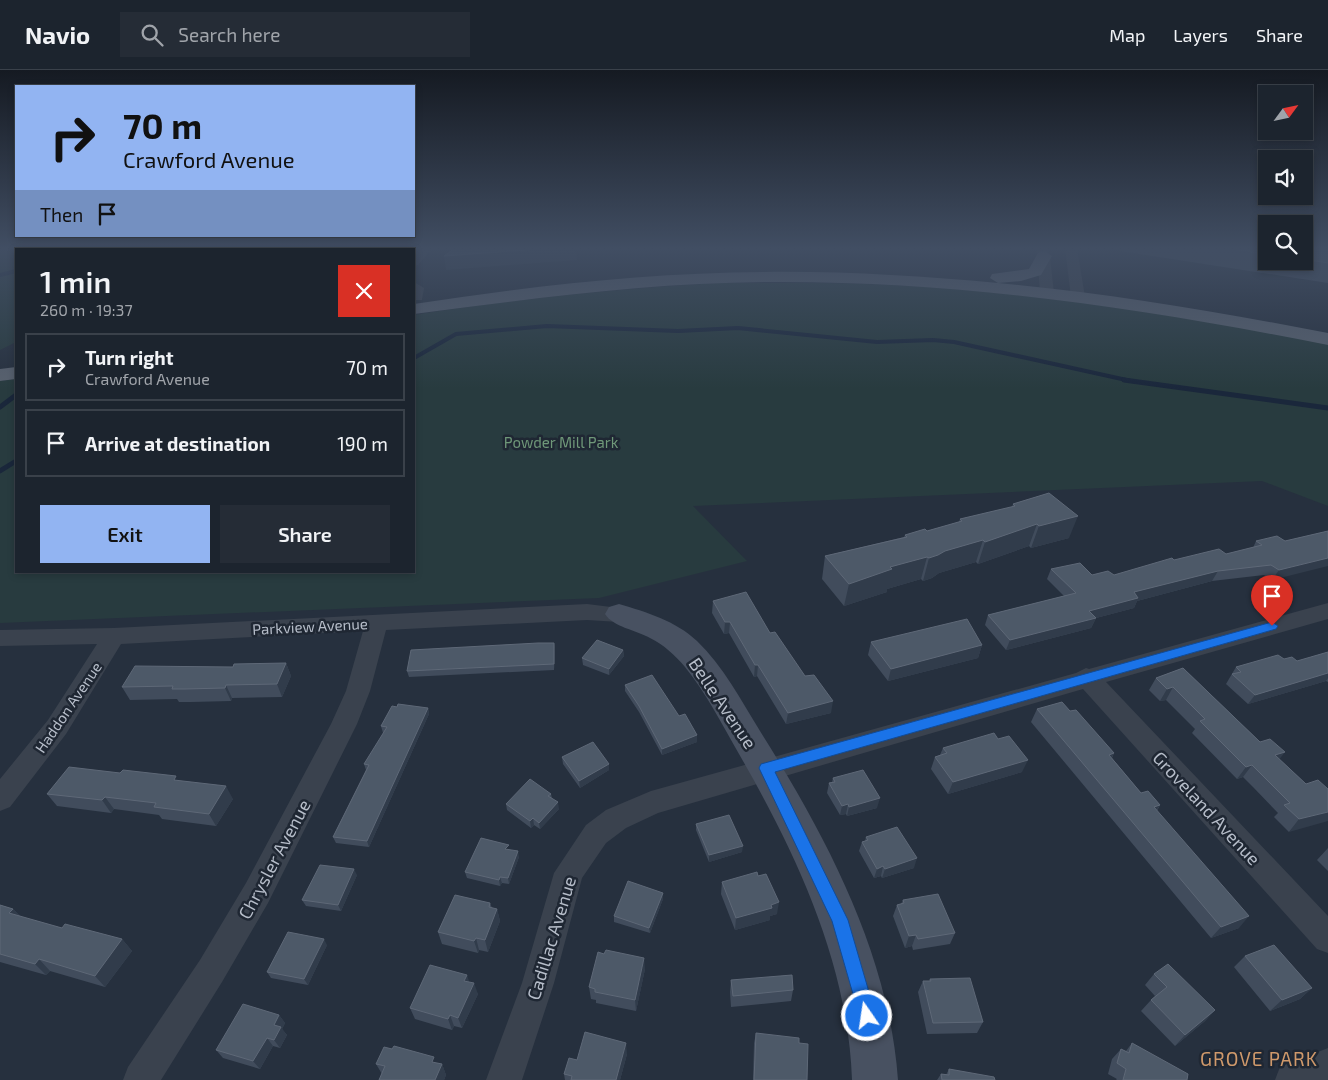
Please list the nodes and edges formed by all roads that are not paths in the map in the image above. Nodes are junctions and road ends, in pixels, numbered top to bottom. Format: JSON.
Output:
{"nodes":[{"id":1,"x":435,"y":295,"type":"edge"},
{"id":2,"x":459,"y":295,"type":"edge"},
{"id":3,"x":1094,"y":295,"type":"edge"},
{"id":4,"x":1112,"y":295,"type":"edge"},
{"id":5,"x":415,"y":298,"type":"edge"},
{"id":6,"x":415,"y":298,"type":"edge"},
{"id":7,"x":1328,"y":328,"type":"edge"},
{"id":8,"x":1328,"y":339,"type":"edge"},
{"id":9,"x":15,"y":360,"type":"edge"},
{"id":10,"x":0,"y":363,"type":"edge"},
{"id":11,"x":15,"y":373,"type":"edge"},
{"id":12,"x":0,"y":375,"type":"edge"},
{"id":13,"x":1328,"y":611,"type":"edge"},
{"id":14,"x":619,"y":614,"type":"joint"},
{"id":15,"x":377,"y":623,"type":"junction"},
{"id":16,"x":114,"y":636,"type":"junction"},
{"id":17,"x":0,"y":638,"type":"edge"},
{"id":18,"x":1086,"y":677,"type":"junction"},
{"id":19,"x":766,"y":768,"type":"junction"},
{"id":20,"x":0,"y":799,"type":"edge"},
{"id":21,"x":1328,"y":938,"type":"edge"},
{"id":22,"x":1328,"y":1066,"type":"edge"},
{"id":23,"x":141,"y":1080,"type":"edge"},
{"id":24,"x":504,"y":1080,"type":"edge"},
{"id":25,"x":875,"y":1080,"type":"edge"},
{"id":26,"x":1293,"y":1080,"type":"edge"}],
"edges":[{"from":1,"to":5,"type":"main road"},
{"from":2,"to":6,"type":"main road"},
{"from":3,"to":8,"type":"main road"},
{"from":4,"to":7,"type":"main road"},
{"from":9,"to":10,"type":"main road"},
{"from":11,"to":12,"type":"main road"},
{"from":13,"to":18,"type":"street","name":"Cadillac Avenue"},
{"from":14,"to":15,"type":"street","name":"Parkview Avenue"},
{"from":14,"to":19,"type":"street","name":"Belle Avenue"},
{"from":15,"to":16,"type":"street","name":"Parkview Avenue"},
{"from":15,"to":23,"type":"street","name":"Chrysler Avenue"},
{"from":16,"to":17,"type":"street","name":"Parkview Avenue"},
{"from":16,"to":20,"type":"street","name":"Haddon Avenue"},
{"from":18,"to":19,"type":"street","name":"Cadillac Avenue"},
{"from":18,"to":21,"type":"street","name":"Groveland Avenue"},
{"from":19,"to":24,"type":"street","name":"Cadillac Avenue"},
{"from":19,"to":25,"type":"street","name":"Belle Avenue"},
{"from":22,"to":26,"type":"street"}]}
